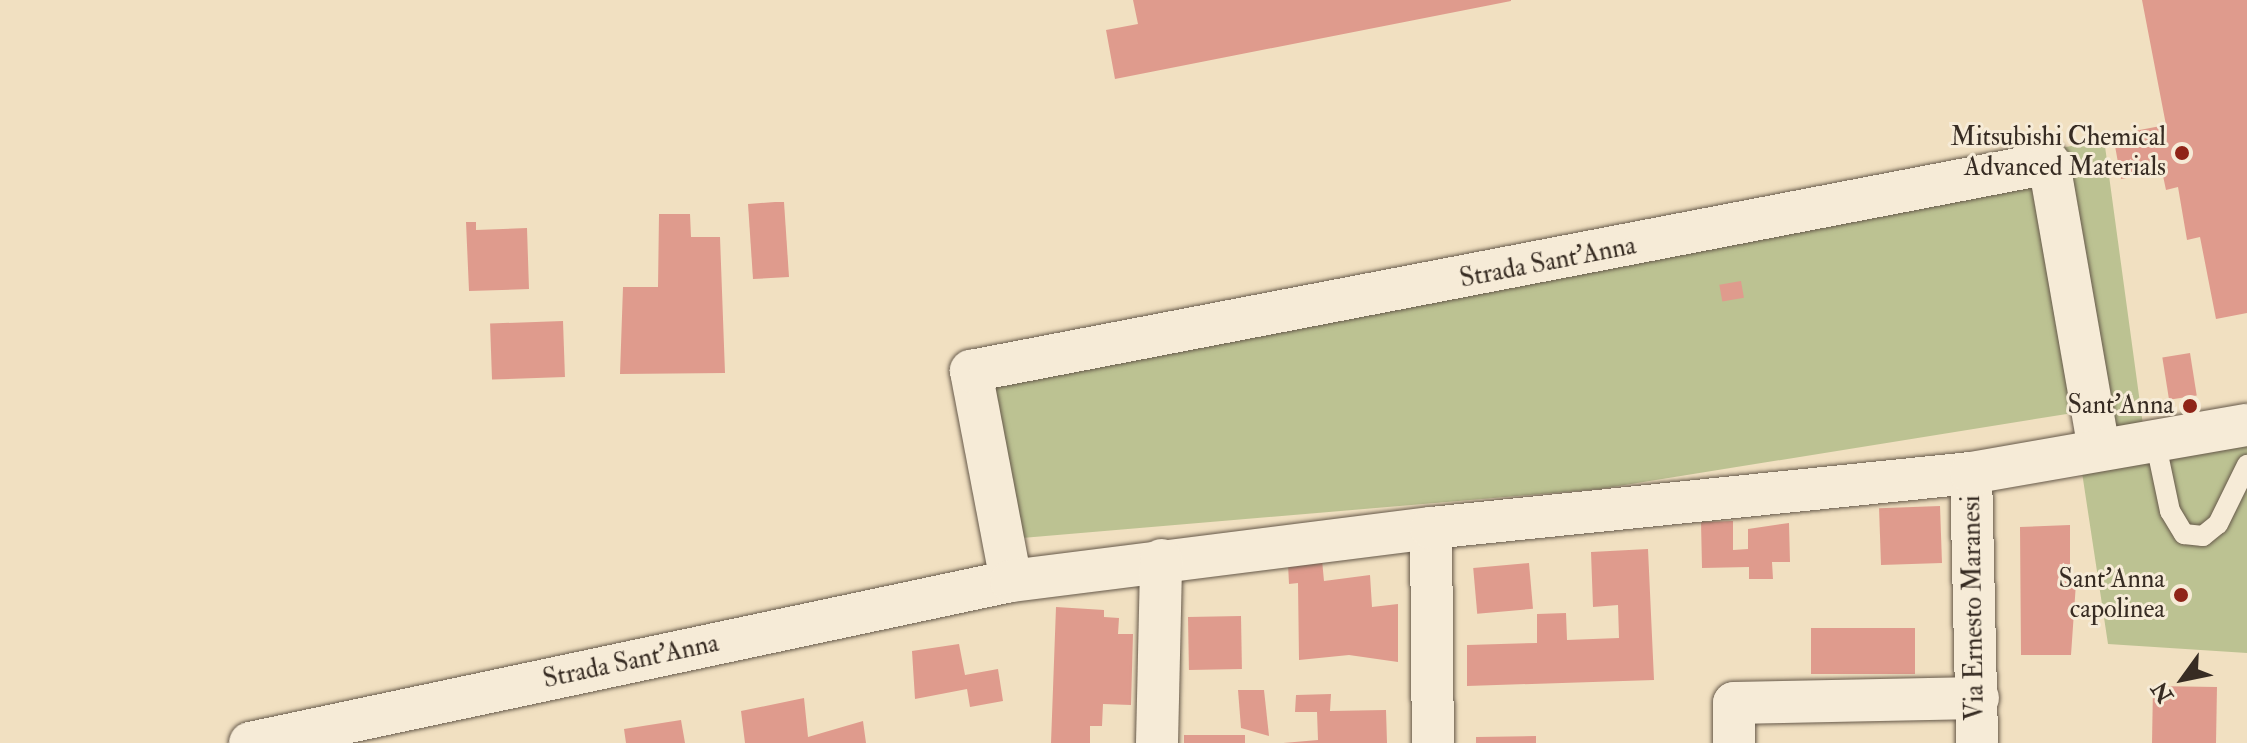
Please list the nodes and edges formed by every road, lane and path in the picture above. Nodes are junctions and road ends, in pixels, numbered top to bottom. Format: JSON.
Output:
{"nodes":[{"id":1,"x":2247,"y":425,"type":"edge"},
{"id":2,"x":2155,"y":440,"type":"junction"},
{"id":3,"x":2099,"y":449,"type":"junction"},
{"id":4,"x":2247,"y":465,"type":"edge"},
{"id":5,"x":1971,"y":473,"type":"junction"},
{"id":6,"x":1431,"y":528,"type":"junction"},
{"id":7,"x":1161,"y":560,"type":"junction"},
{"id":8,"x":1011,"y":581,"type":"junction"},
{"id":9,"x":1978,"y":698,"type":"junction"},
{"id":10,"x":250,"y":743,"type":"edge"},
{"id":11,"x":1157,"y":743,"type":"edge"},
{"id":12,"x":1433,"y":743,"type":"edge"},
{"id":13,"x":1734,"y":743,"type":"edge"},
{"id":14,"x":1977,"y":743,"type":"edge"}],
"edges":[{"from":1,"to":2,"type":"street","name":"Strada Sant'Anna"},
{"from":2,"to":3,"type":"street","name":"Strada Sant'Anna"},
{"from":2,"to":4,"type":"lane"},
{"from":3,"to":5,"type":"street","name":"Strada Sant'Anna"},
{"from":3,"to":8,"type":"street","name":"Strada Sant'Anna"},
{"from":5,"to":6,"type":"street","name":"Strada Sant'Anna"},
{"from":5,"to":9,"type":"street","name":"Via Ernesto Maranesi"},
{"from":6,"to":7,"type":"street","name":"Strada Sant'Anna"},
{"from":6,"to":12,"type":"street"},
{"from":7,"to":8,"type":"street","name":"Strada Sant'Anna"},
{"from":7,"to":11,"type":"street"},
{"from":8,"to":10,"type":"street","name":"Strada Sant'Anna"},
{"from":9,"to":13,"type":"street"},
{"from":9,"to":14,"type":"street","name":"Via Ernesto Maranesi"}]}
